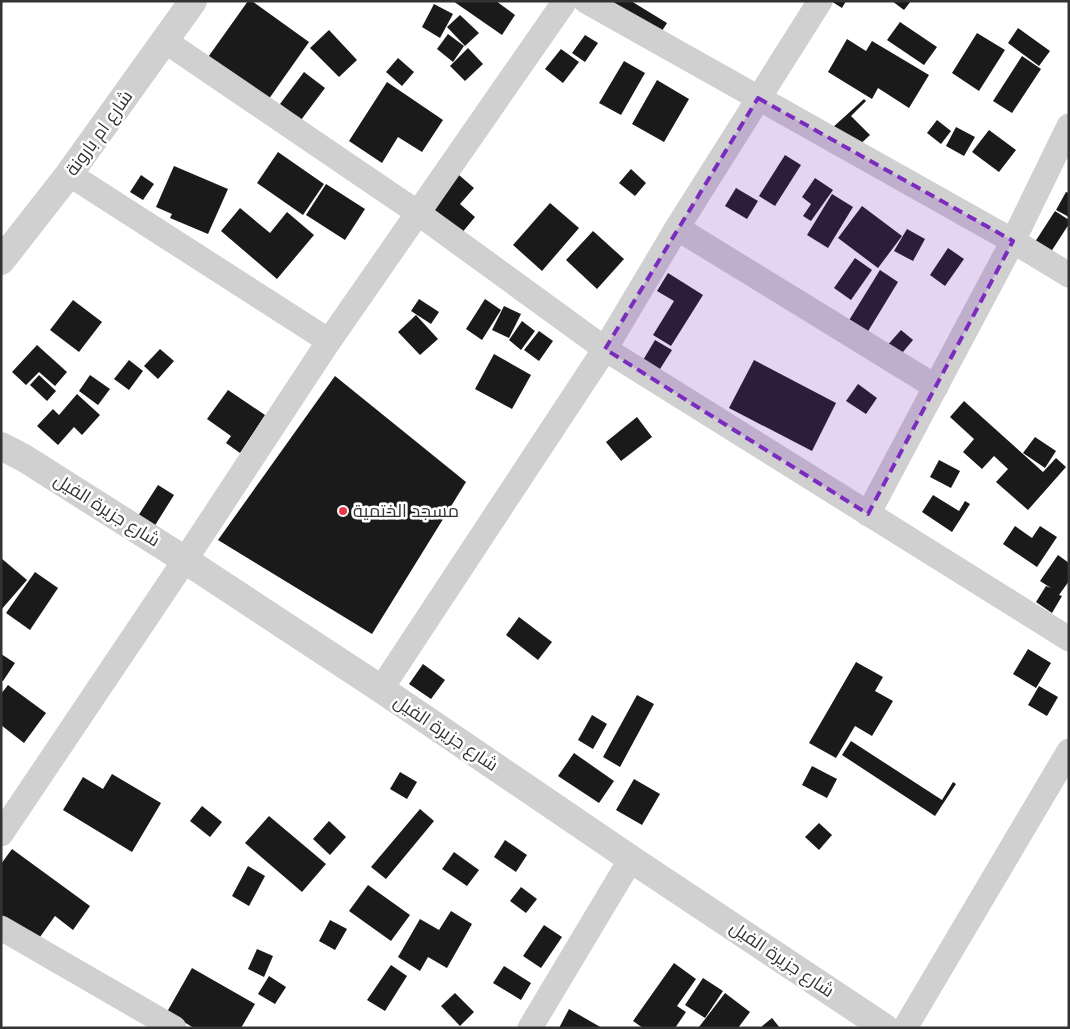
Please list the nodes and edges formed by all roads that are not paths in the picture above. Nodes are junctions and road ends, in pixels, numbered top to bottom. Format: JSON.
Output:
{"nodes":[{"id":1,"x":192,"y":1,"type":"edge"},
{"id":2,"x":565,"y":1,"type":"edge"},
{"id":3,"x":586,"y":1,"type":"edge"},
{"id":4,"x":820,"y":1,"type":"edge"},
{"id":5,"x":165,"y":41,"type":"junction"},
{"id":6,"x":758,"y":98,"type":"junction"},
{"id":7,"x":1069,"y":126,"type":"edge"},
{"id":8,"x":69,"y":174,"type":"junction"},
{"id":9,"x":418,"y":213,"type":"junction"},
{"id":10,"x":677,"y":228,"type":"junction"},
{"id":11,"x":1013,"y":241,"type":"junction"},
{"id":12,"x":1,"y":261,"type":"edge"},
{"id":13,"x":1069,"y":275,"type":"edge"},
{"id":14,"x":329,"y":341,"type":"junction"},
{"id":15,"x":605,"y":349,"type":"junction"},
{"id":16,"x":936,"y":387,"type":"junction"},
{"id":17,"x":1,"y":446,"type":"edge"},
{"id":18,"x":868,"y":514,"type":"junction"},
{"id":19,"x":185,"y":560,"type":"junction"},
{"id":20,"x":1069,"y":639,"type":"edge"},
{"id":21,"x":381,"y":689,"type":"junction"},
{"id":22,"x":1069,"y":751,"type":"edge"},
{"id":23,"x":1,"y":834,"type":"edge"},
{"id":24,"x":631,"y":859,"type":"junction"},
{"id":25,"x":1,"y":928,"type":"edge"},
{"id":26,"x":174,"y":1028,"type":"edge"},
{"id":27,"x":530,"y":1028,"type":"edge"},
{"id":28,"x":885,"y":1028,"type":"edge"},
{"id":29,"x":905,"y":1028,"type":"edge"}],
"edges":[{"from":1,"to":5,"type":"street","name":"شارع ام بارونة"},
{"from":2,"to":9,"type":"street"},
{"from":3,"to":6,"type":"street"},
{"from":4,"to":6,"type":"street"},
{"from":5,"to":8,"type":"street","name":"شارع ام بارونة"},
{"from":5,"to":9,"type":"street"},
{"from":6,"to":10,"type":"street"},
{"from":6,"to":11,"type":"street"},
{"from":7,"to":11,"type":"street"},
{"from":8,"to":12,"type":"street","name":"شارع ام بارونة"},
{"from":8,"to":14,"type":"street"},
{"from":9,"to":14,"type":"street"},
{"from":9,"to":15,"type":"street"},
{"from":10,"to":15,"type":"street"},
{"from":10,"to":16,"type":"street"},
{"from":11,"to":13,"type":"street"},
{"from":11,"to":16,"type":"street"},
{"from":14,"to":19,"type":"street"},
{"from":15,"to":18,"type":"street"},
{"from":15,"to":21,"type":"street"},
{"from":16,"to":18,"type":"street"},
{"from":17,"to":19,"type":"street","name":"شارع جزيرة الفيل"},
{"from":18,"to":20,"type":"street"},
{"from":19,"to":21,"type":"street","name":"شارع جزيرة الفيل"},
{"from":19,"to":23,"type":"street"},
{"from":21,"to":24,"type":"street","name":"شارع جزيرة الفيل"},
{"from":22,"to":29,"type":"street"},
{"from":24,"to":27,"type":"street"},
{"from":24,"to":28,"type":"street","name":"شارع جزيرة الفيل"},
{"from":25,"to":26,"type":"street"}]}
